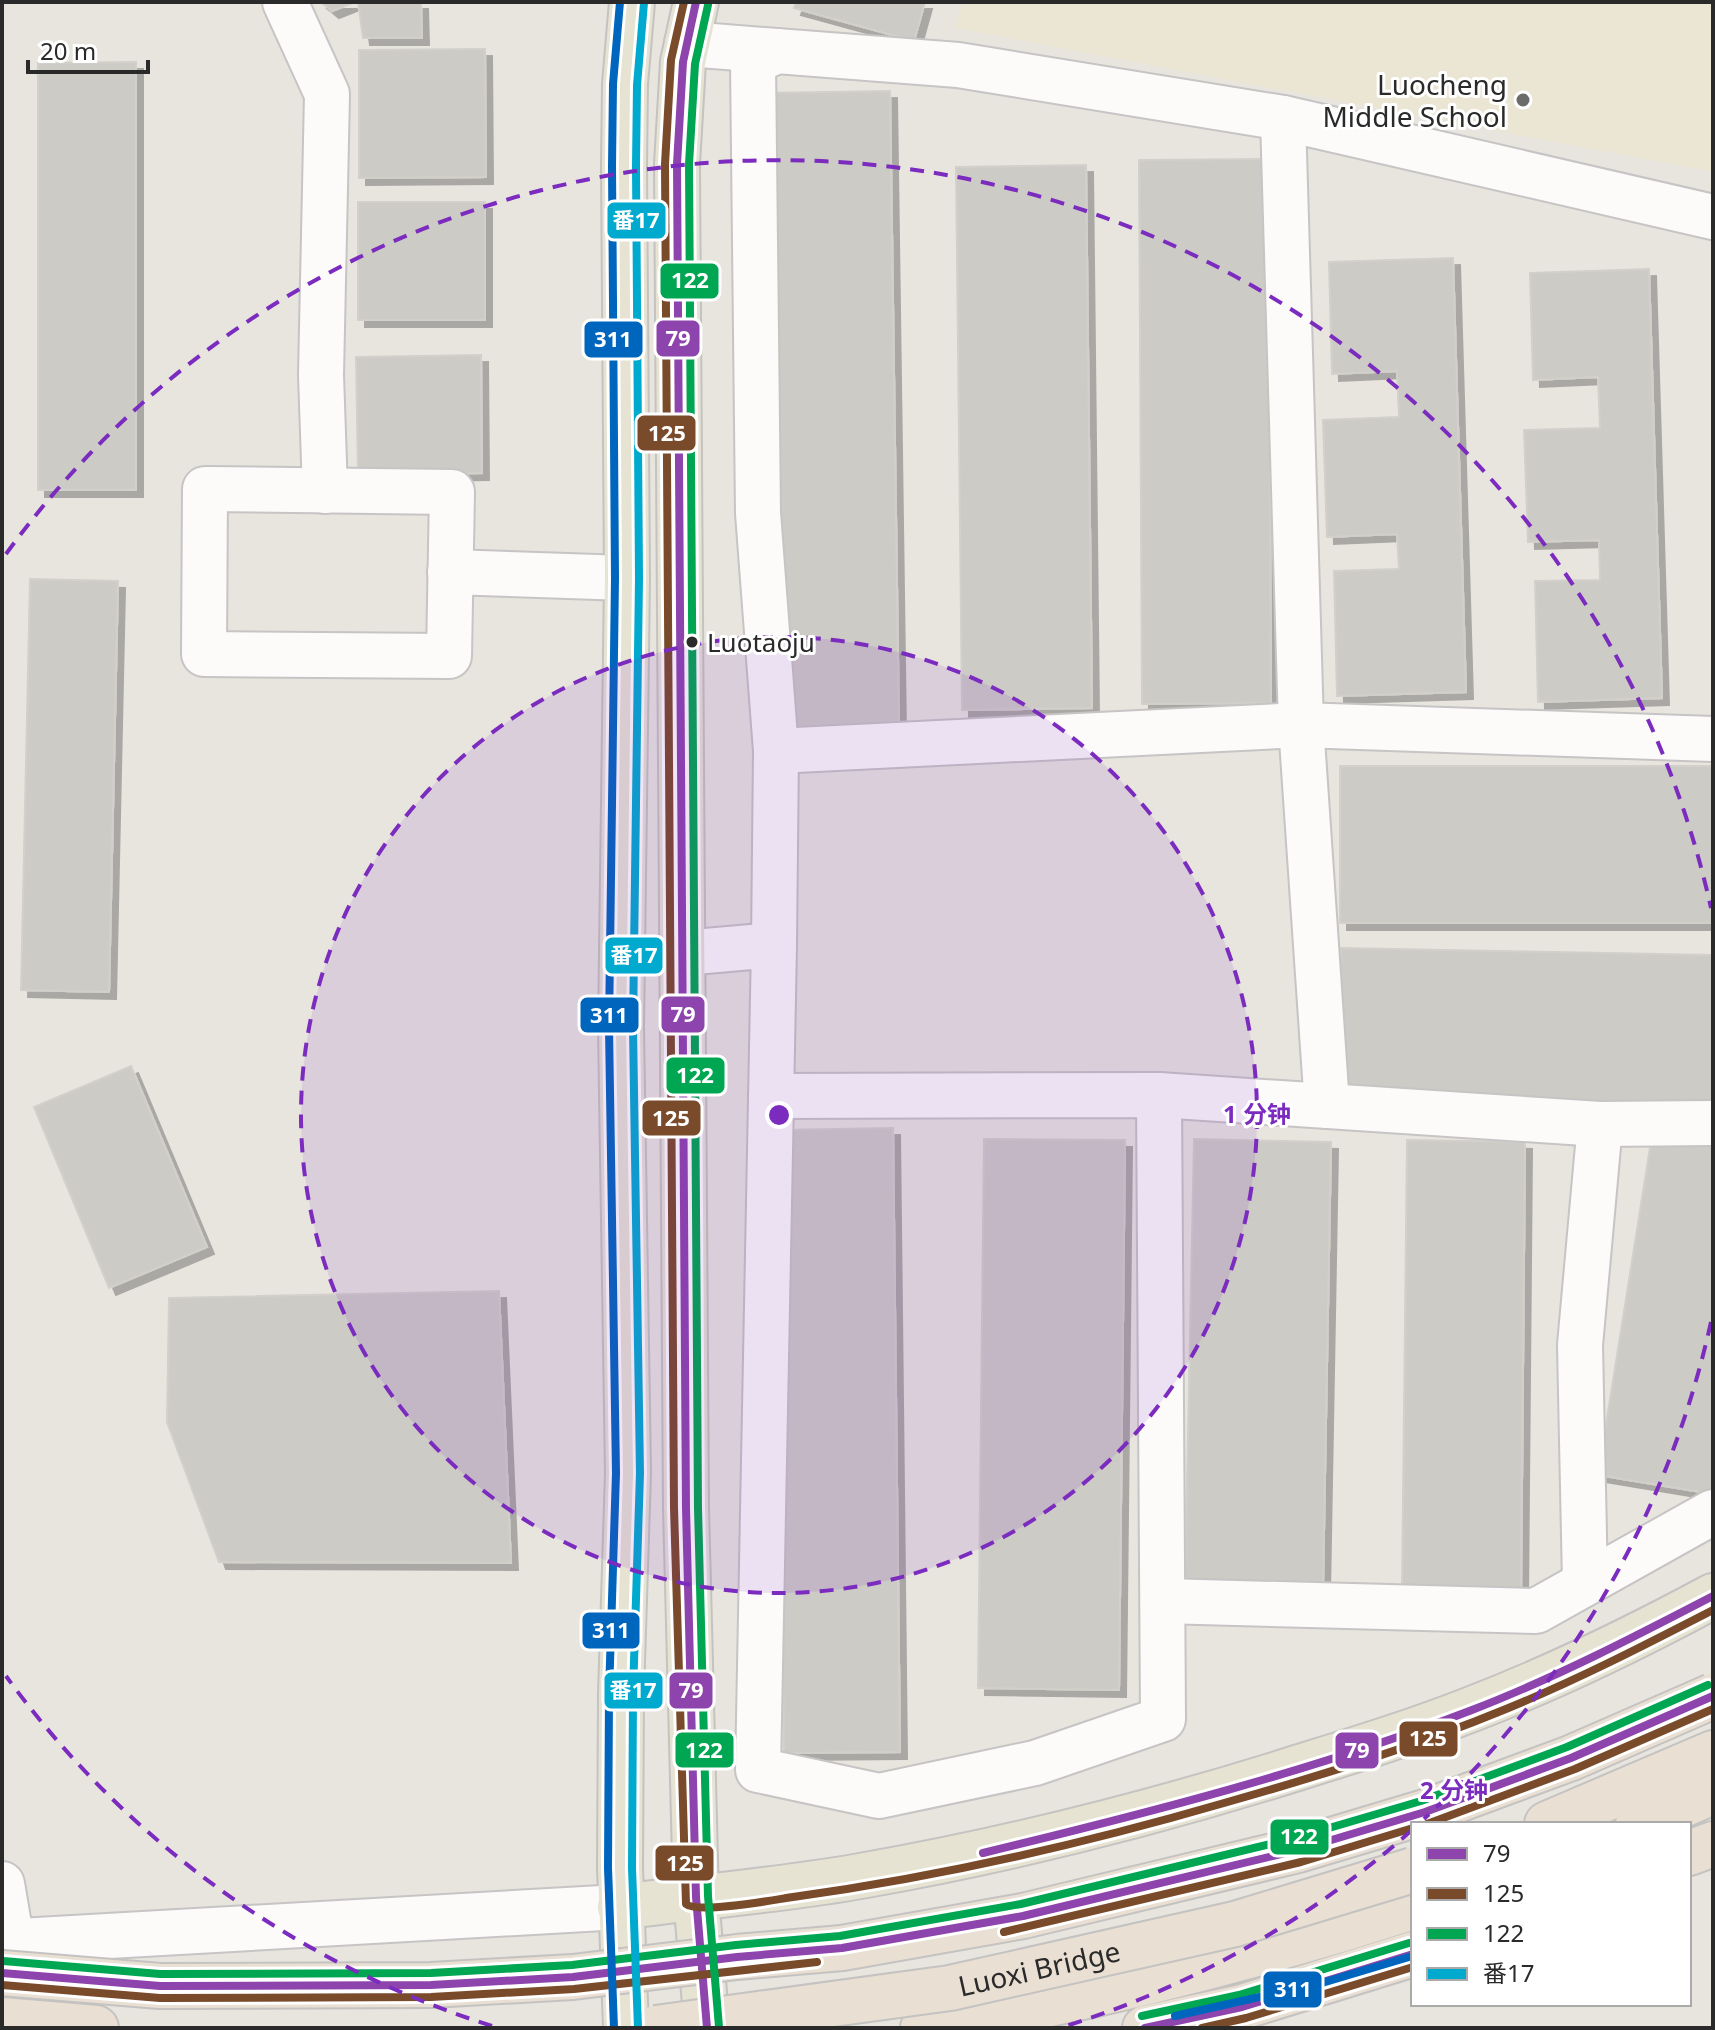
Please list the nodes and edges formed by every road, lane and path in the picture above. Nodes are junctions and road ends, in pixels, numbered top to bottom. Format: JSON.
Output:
{"nodes":[{"id":1,"x":285,"y":2,"type":"edge"},
{"id":2,"x":632,"y":2,"type":"edge"},
{"id":3,"x":696,"y":2,"type":"edge"},
{"id":4,"x":687,"y":44,"type":"junction"},
{"id":5,"x":777,"y":51,"type":"junction"},
{"id":6,"x":1283,"y":118,"type":"junction"},
{"id":7,"x":1713,"y":217,"type":"edge"},
{"id":8,"x":325,"y":491,"type":"junction"},
{"id":9,"x":450,"y":572,"type":"junction"},
{"id":10,"x":627,"y":578,"type":"junction"},
{"id":11,"x":1301,"y":725,"type":"junction"},
{"id":12,"x":1713,"y":739,"type":"edge"},
{"id":13,"x":776,"y":751,"type":"junction"},
{"id":14,"x":774,"y":945,"type":"junction"},
{"id":15,"x":683,"y":953,"type":"junction"},
{"id":16,"x":1159,"y":1095,"type":"junction"},
{"id":17,"x":771,"y":1096,"type":"junction"},
{"id":18,"x":1327,"y":1106,"type":"junction"},
{"id":19,"x":1713,"y":1123,"type":"edge"},
{"id":20,"x":1600,"y":1124,"type":"junction"},
{"id":21,"x":1713,"y":1512,"type":"edge"},
{"id":22,"x":1585,"y":1583,"type":"junction"},
{"id":23,"x":1713,"y":1596,"type":"edge"},
{"id":24,"x":1163,"y":1601,"type":"junction"},
{"id":25,"x":1713,"y":1696,"type":"edge"},
{"id":26,"x":1713,"y":1753,"type":"edge"},
{"id":27,"x":1713,"y":1792,"type":"edge"},
{"id":28,"x":1552,"y":1822,"type":"edge"},
{"id":29,"x":1643,"y":1822,"type":"edge"},
{"id":30,"x":1713,"y":1844,"type":"edge"},
{"id":31,"x":1691,"y":1852,"type":"edge"},
{"id":32,"x":1713,"y":1860,"type":"edge"},
{"id":33,"x":1691,"y":1869,"type":"edge"},
{"id":34,"x":1411,"y":1871,"type":"edge"},
{"id":35,"x":2,"y":1884,"type":"edge"},
{"id":36,"x":696,"y":1897,"type":"junction"},
{"id":37,"x":620,"y":1907,"type":"junction"},
{"id":38,"x":1411,"y":1908,"type":"edge"},
{"id":39,"x":5,"y":1953,"type":"edge"},
{"id":40,"x":1411,"y":1955,"type":"edge"},
{"id":41,"x":1411,"y":1969,"type":"edge"},
{"id":42,"x":2,"y":2020,"type":"edge"},
{"id":43,"x":96,"y":2028,"type":"edge"},
{"id":44,"x":626,"y":2028,"type":"edge"},
{"id":45,"x":656,"y":2028,"type":"edge"},
{"id":46,"x":707,"y":2028,"type":"edge"},
{"id":47,"x":923,"y":2028,"type":"edge"},
{"id":48,"x":1145,"y":2028,"type":"edge"},
{"id":49,"x":1178,"y":2028,"type":"edge"}],
"edges":[{"from":1,"to":8,"type":"street"},
{"from":2,"to":10,"type":"main road"},
{"from":3,"to":4,"type":"main road"},
{"from":4,"to":5,"type":"street"},
{"from":4,"to":15,"type":"main road"},
{"from":5,"to":6,"type":"street"},
{"from":5,"to":13,"type":"street"},
{"from":6,"to":7,"type":"street"},
{"from":6,"to":11,"type":"street"},
{"from":8,"to":9,"type":"street"},
{"from":8,"to":9,"type":"street"},
{"from":9,"to":10,"type":"street"},
{"from":10,"to":37,"type":"main road"},
{"from":11,"to":12,"type":"street"},
{"from":11,"to":13,"type":"street"},
{"from":11,"to":18,"type":"street"},
{"from":13,"to":14,"type":"street"},
{"from":14,"to":15,"type":"street"},
{"from":14,"to":17,"type":"street"},
{"from":15,"to":36,"type":"main road"},
{"from":16,"to":17,"type":"street"},
{"from":16,"to":18,"type":"street"},
{"from":16,"to":24,"type":"street"},
{"from":17,"to":24,"type":"street"},
{"from":18,"to":20,"type":"street"},
{"from":19,"to":20,"type":"street"},
{"from":20,"to":22,"type":"street"},
{"from":21,"to":22,"type":"street"},
{"from":22,"to":24,"type":"street"},
{"from":23,"to":36,"type":"main road"},
{"from":25,"to":39,"type":"highway","name":"Luoxi Bridge","bridge":true},
{"from":26,"to":28,"type":"highway"},
{"from":27,"to":29,"type":"highway"},
{"from":30,"to":31,"type":"highway"},
{"from":32,"to":33,"type":"main road"},
{"from":34,"to":45,"type":"highway","name":"Luoxi Bridge","bridge":true},
{"from":35,"to":39,"type":"street"},
{"from":36,"to":37,"type":"main road"},
{"from":36,"to":46,"type":"main road"},
{"from":37,"to":39,"type":"street"},
{"from":37,"to":44,"type":"main road"},
{"from":38,"to":47,"type":"highway","name":"Luoxi Bridge"},
{"from":40,"to":48,"type":"highway"},
{"from":41,"to":49,"type":"main road"},
{"from":42,"to":43,"type":"highway"}]}
